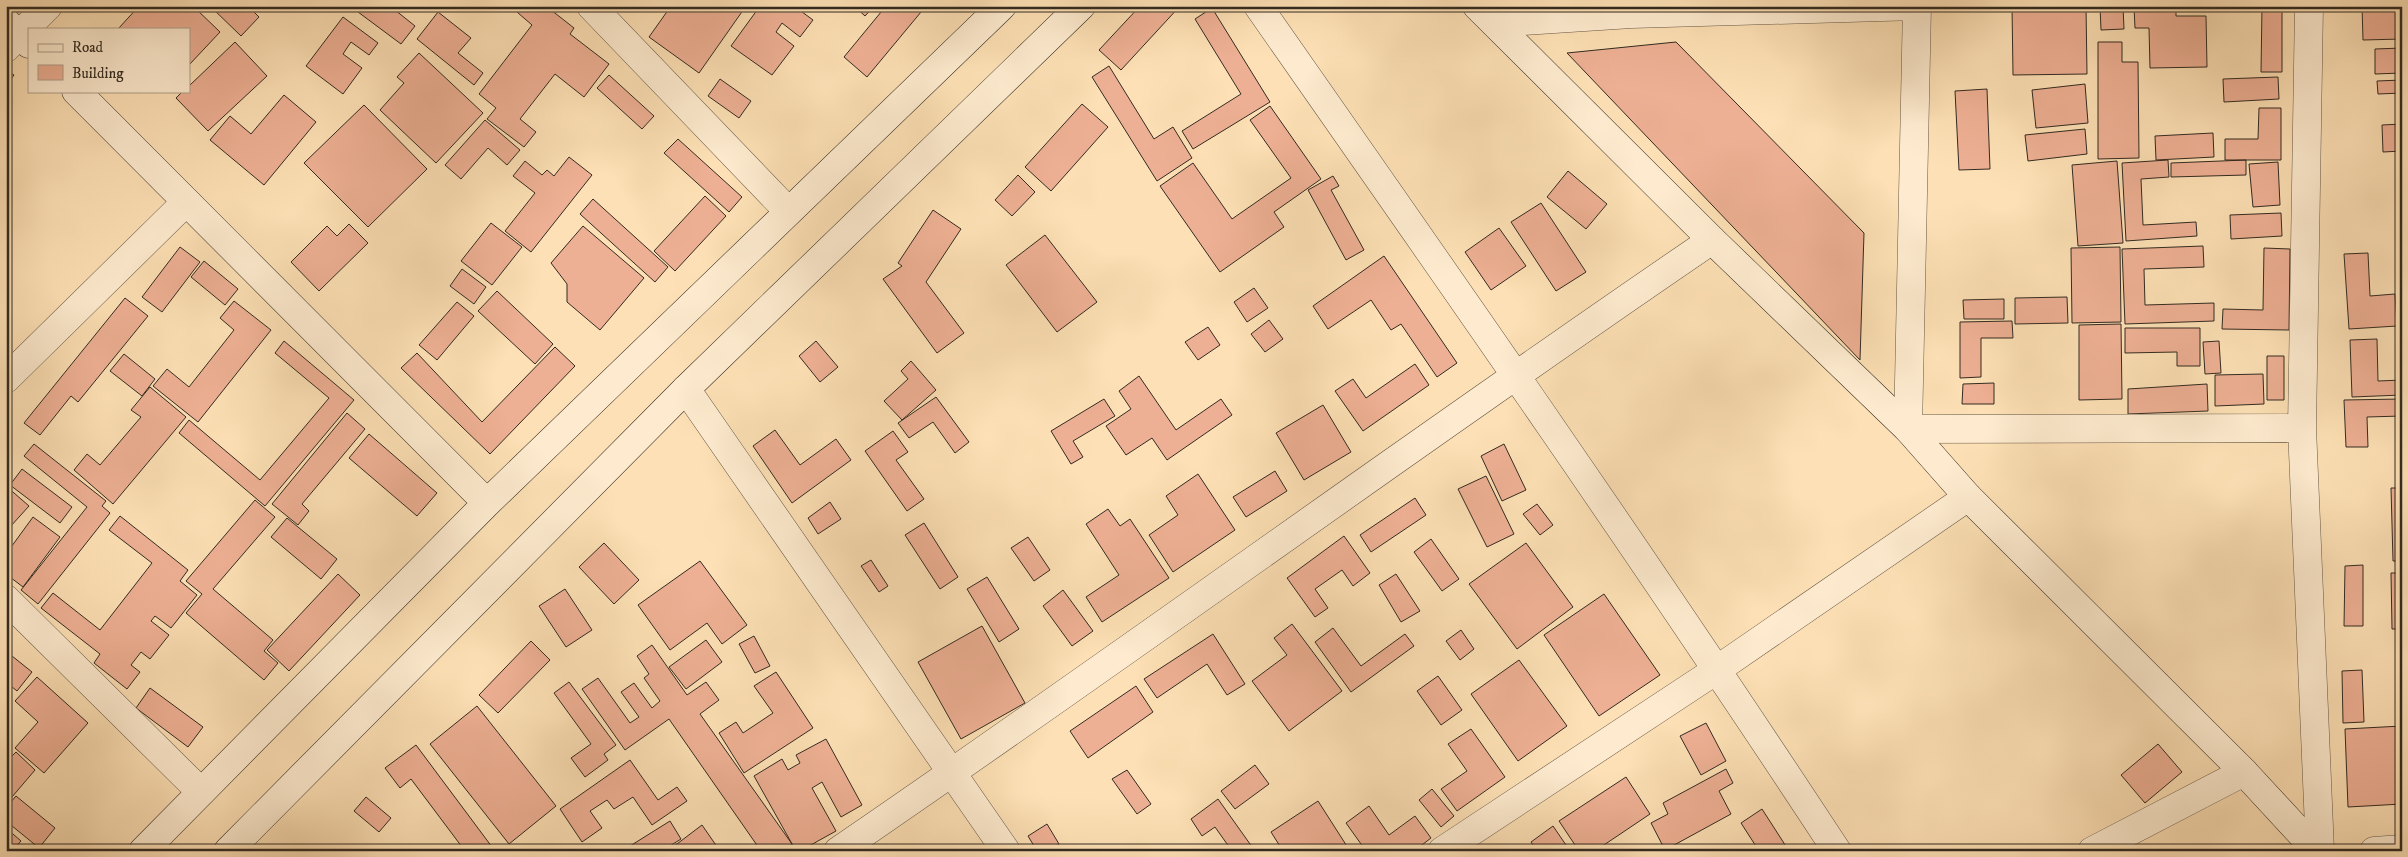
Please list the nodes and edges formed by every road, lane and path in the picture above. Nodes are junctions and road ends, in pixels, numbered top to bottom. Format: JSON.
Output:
{"nodes":[{"id":1,"x":48,"y":6,"type":"edge"},
{"id":2,"x":591,"y":6,"type":"edge"},
{"id":3,"x":1002,"y":6,"type":"edge"},
{"id":4,"x":1081,"y":6,"type":"edge"},
{"id":5,"x":1258,"y":6,"type":"edge"},
{"id":6,"x":1477,"y":6,"type":"edge"},
{"id":7,"x":1917,"y":6,"type":"edge"},
{"id":8,"x":2309,"y":6,"type":"edge"},
{"id":9,"x":1505,"y":20,"type":"edge"},
{"id":10,"x":15,"y":37,"type":"edge"},
{"id":11,"x":77,"y":92,"type":"edge"},
{"id":12,"x":186,"y":202,"type":"junction"},
{"id":13,"x":788,"y":211,"type":"junction"},
{"id":14,"x":1712,"y":240,"type":"junction"},
{"id":15,"x":1515,"y":374,"type":"junction"},
{"id":16,"x":6,"y":379,"type":"edge"},
{"id":17,"x":686,"y":389,"type":"junction"},
{"id":18,"x":2302,"y":428,"type":"junction"},
{"id":19,"x":1908,"y":429,"type":"junction"},
{"id":20,"x":1968,"y":497,"type":"junction"},
{"id":21,"x":487,"y":503,"type":"junction"},
{"id":22,"x":6,"y":599,"type":"edge"},
{"id":23,"x":1718,"y":669,"type":"junction"},
{"id":24,"x":2244,"y":772,"type":"junction"},
{"id":25,"x":951,"y":774,"type":"junction"},
{"id":26,"x":201,"y":792,"type":"junction"},
{"id":27,"x":2402,"y":849,"type":"edge"},
{"id":28,"x":142,"y":851,"type":"edge"},
{"id":29,"x":228,"y":851,"type":"edge"},
{"id":30,"x":838,"y":851,"type":"edge"},
{"id":31,"x":1006,"y":851,"type":"edge"},
{"id":32,"x":1442,"y":851,"type":"edge"},
{"id":33,"x":1837,"y":851,"type":"edge"},
{"id":34,"x":2092,"y":851,"type":"edge"},
{"id":35,"x":2318,"y":851,"type":"edge"},
{"id":36,"x":2374,"y":851,"type":"edge"}],
"edges":[{"from":1,"to":10,"type":"street"},
{"from":2,"to":13,"type":"street"},
{"from":3,"to":13,"type":"street"},
{"from":4,"to":17,"type":"street"},
{"from":5,"to":15,"type":"street"},
{"from":6,"to":9,"type":"street"},
{"from":7,"to":9,"type":"street"},
{"from":7,"to":19,"type":"street"},
{"from":8,"to":18,"type":"street"},
{"from":9,"to":14,"type":"street"},
{"from":11,"to":12,"type":"street"},
{"from":12,"to":16,"type":"street"},
{"from":12,"to":21,"type":"street"},
{"from":13,"to":21,"type":"street"},
{"from":14,"to":15,"type":"street"},
{"from":14,"to":19,"type":"street"},
{"from":15,"to":23,"type":"street"},
{"from":15,"to":25,"type":"street"},
{"from":17,"to":25,"type":"street"},
{"from":17,"to":29,"type":"street"},
{"from":18,"to":19,"type":"street"},
{"from":18,"to":35,"type":"street"},
{"from":19,"to":20,"type":"street"},
{"from":20,"to":23,"type":"street"},
{"from":20,"to":24,"type":"street"},
{"from":21,"to":26,"type":"street"},
{"from":22,"to":26,"type":"street"},
{"from":23,"to":32,"type":"street"},
{"from":23,"to":33,"type":"street"},
{"from":24,"to":34,"type":"street"},
{"from":24,"to":35,"type":"street"},
{"from":25,"to":30,"type":"street"},
{"from":25,"to":31,"type":"street"},
{"from":26,"to":28,"type":"street"},
{"from":27,"to":36,"type":"street"}]}
